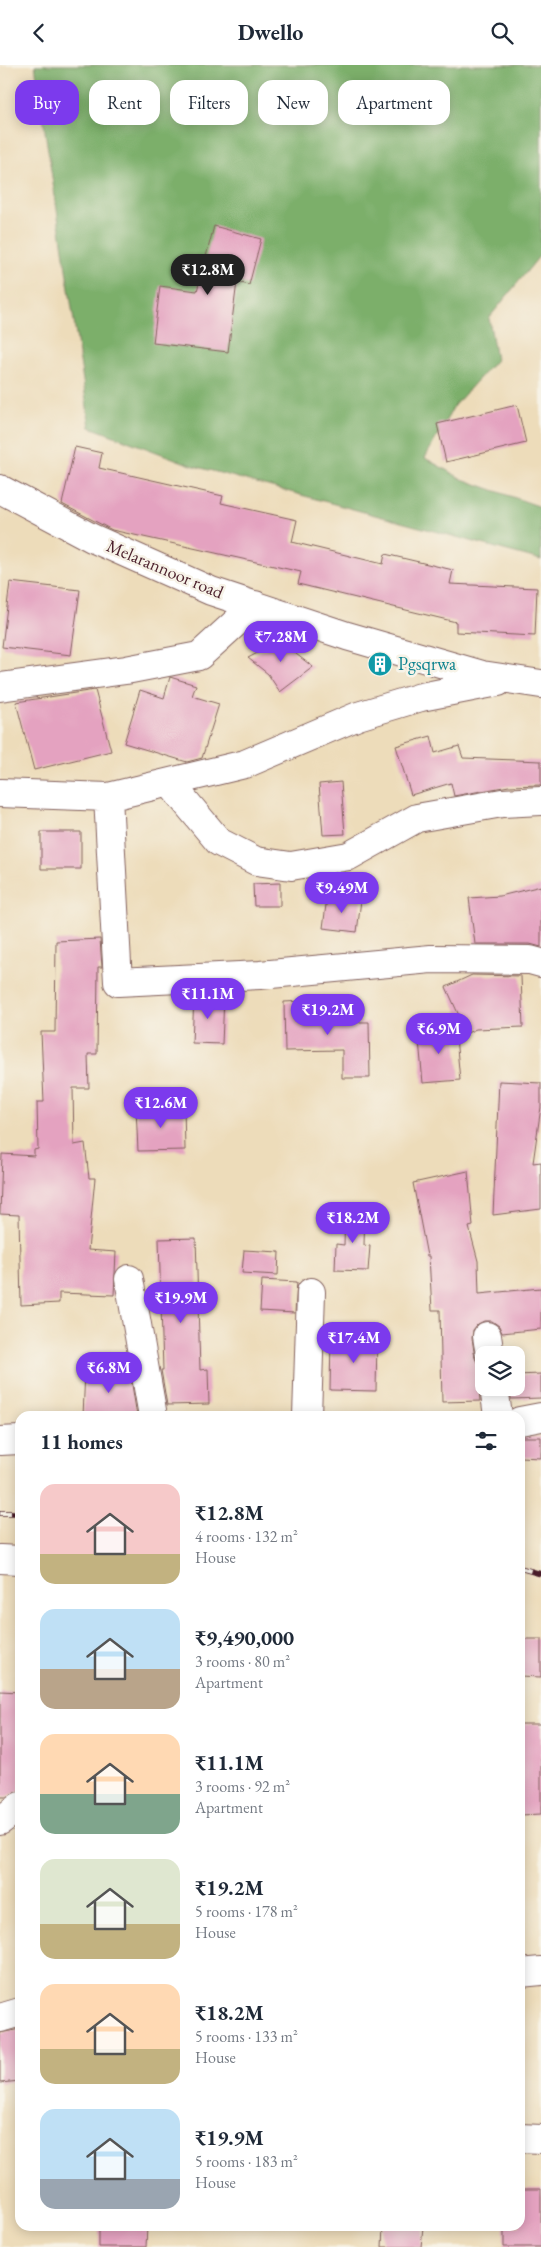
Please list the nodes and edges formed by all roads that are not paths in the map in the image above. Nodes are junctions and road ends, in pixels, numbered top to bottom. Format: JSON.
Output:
{"nodes":[{"id":1,"x":0,"y":489,"type":"edge"},
{"id":2,"x":255,"y":605,"type":"junction"},
{"id":3,"x":507,"y":680,"type":"junction"},
{"id":4,"x":541,"y":684,"type":"edge"},
{"id":5,"x":0,"y":687,"type":"edge"},
{"id":6,"x":170,"y":783,"type":"junction"},
{"id":7,"x":0,"y":793,"type":"edge"},
{"id":8,"x":108,"y":797,"type":"junction"},
{"id":9,"x":541,"y":801,"type":"edge"},
{"id":10,"x":541,"y":963,"type":"edge"},
{"id":11,"x":129,"y":1279,"type":"dead end"},
{"id":12,"x":311,"y":1292,"type":"dead end"},
{"id":13,"x":495,"y":1396,"type":"edge"},
{"id":14,"x":152,"y":1411,"type":"edge"},
{"id":15,"x":308,"y":1411,"type":"edge"},
{"id":16,"x":497,"y":1411,"type":"edge"},
{"id":17,"x":541,"y":1417,"type":"edge"},
{"id":18,"x":525,"y":1420,"type":"edge"},
{"id":19,"x":15,"y":1440,"type":"edge"},
{"id":20,"x":0,"y":1441,"type":"edge"},
{"id":21,"x":0,"y":1559,"type":"edge"},
{"id":22,"x":15,"y":1560,"type":"edge"},
{"id":23,"x":15,"y":1810,"type":"edge"},
{"id":24,"x":0,"y":1821,"type":"edge"},
{"id":25,"x":541,"y":1971,"type":"edge"},
{"id":26,"x":525,"y":1973,"type":"edge"},
{"id":27,"x":15,"y":2014,"type":"edge"},
{"id":28,"x":0,"y":2018,"type":"edge"},
{"id":29,"x":525,"y":2138,"type":"edge"},
{"id":30,"x":541,"y":2139,"type":"edge"}],
"edges":[{"from":1,"to":2,"type":"street","name":"Melarannoor road"},
{"from":2,"to":3,"type":"street","name":"Melarannoor road"},
{"from":2,"to":5,"type":"street"},
{"from":3,"to":4,"type":"street","name":"Melarannoor road"},
{"from":3,"to":6,"type":"street"},
{"from":6,"to":8,"type":"street"},
{"from":6,"to":9,"type":"street"},
{"from":7,"to":8,"type":"street"},
{"from":8,"to":10,"type":"street"},
{"from":11,"to":14,"type":"street"},
{"from":12,"to":15,"type":"street"},
{"from":13,"to":16,"type":"street"},
{"from":17,"to":18,"type":"street"},
{"from":19,"to":20,"type":"street"},
{"from":21,"to":22,"type":"street"},
{"from":23,"to":24,"type":"street"},
{"from":25,"to":26,"type":"street"},
{"from":27,"to":28,"type":"street"},
{"from":29,"to":30,"type":"street"}]}
